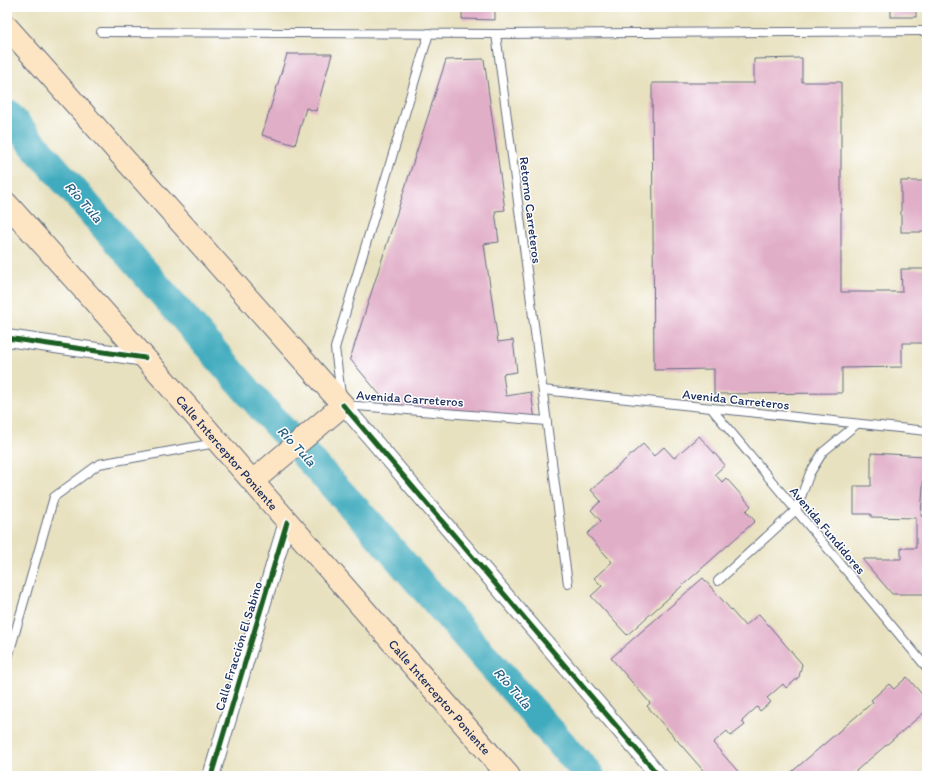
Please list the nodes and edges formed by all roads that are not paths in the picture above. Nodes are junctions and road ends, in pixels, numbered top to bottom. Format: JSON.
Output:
{"nodes":[{"id":1,"x":7,"y":27,"type":"edge"},
{"id":2,"x":927,"y":31,"type":"edge"},
{"id":3,"x":101,"y":32,"type":"dead end"},
{"id":4,"x":429,"y":33,"type":"junction"},
{"id":5,"x":496,"y":34,"type":"junction"},
{"id":6,"x":7,"y":204,"type":"edge"},
{"id":7,"x":7,"y":338,"type":"edge"},
{"id":8,"x":145,"y":358,"type":"junction"},
{"id":9,"x":543,"y":390,"type":"junction"},
{"id":10,"x":338,"y":408,"type":"junction"},
{"id":11,"x":711,"y":408,"type":"junction"},
{"id":12,"x":547,"y":421,"type":"junction"},
{"id":13,"x":857,"y":424,"type":"junction"},
{"id":14,"x":927,"y":431,"type":"edge"},
{"id":15,"x":218,"y":443,"type":"junction"},
{"id":16,"x":258,"y":476,"type":"junction"},
{"id":17,"x":796,"y":510,"type":"junction"},
{"id":18,"x":287,"y":522,"type":"junction"},
{"id":19,"x":718,"y":581,"type":"dead end"},
{"id":20,"x":568,"y":584,"type":"dead end"},
{"id":21,"x":7,"y":661,"type":"edge"},
{"id":22,"x":927,"y":668,"type":"edge"},
{"id":23,"x":211,"y":776,"type":"edge"},
{"id":24,"x":509,"y":776,"type":"edge"},
{"id":25,"x":659,"y":776,"type":"edge"}],
"edges":[{"from":1,"to":10,"type":"main road"},
{"from":2,"to":5,"type":"lane"},
{"from":3,"to":4,"type":"lane"},
{"from":4,"to":5,"type":"lane"},
{"from":4,"to":10,"type":"lane"},
{"from":5,"to":9,"type":"lane","name":"Retorno Carreteros"},
{"from":6,"to":8,"type":"main road","name":"Calle Interceptor Poniente"},
{"from":7,"to":8,"type":"street"},
{"from":8,"to":15,"type":"main road","name":"Calle Interceptor Poniente"},
{"from":9,"to":11,"type":"lane","name":"Avenida Carreteros"},
{"from":9,"to":12,"type":"lane","name":"Retorno Carreteros"},
{"from":10,"to":12,"type":"lane","name":"Avenida Carreteros"},
{"from":10,"to":16,"type":"main road"},
{"from":10,"to":25,"type":"street"},
{"from":11,"to":13,"type":"lane","name":"Avenida Carreteros"},
{"from":11,"to":17,"type":"lane","name":"Avenida Fundidores"},
{"from":12,"to":20,"type":"lane","name":"Retorno Carreteros"},
{"from":13,"to":14,"type":"lane","name":"Avenida Carreteros"},
{"from":13,"to":17,"type":"lane"},
{"from":15,"to":16,"type":"main road","name":"Calle Interceptor Poniente"},
{"from":15,"to":21,"type":"lane"},
{"from":16,"to":18,"type":"main road","name":"Calle Interceptor Poniente"},
{"from":17,"to":19,"type":"lane"},
{"from":17,"to":22,"type":"lane","name":"Avenida Fundidores"},
{"from":18,"to":23,"type":"street","name":"Calle Fracción El Sabino"},
{"from":18,"to":24,"type":"main road","name":"Calle Interceptor Poniente"}]}
